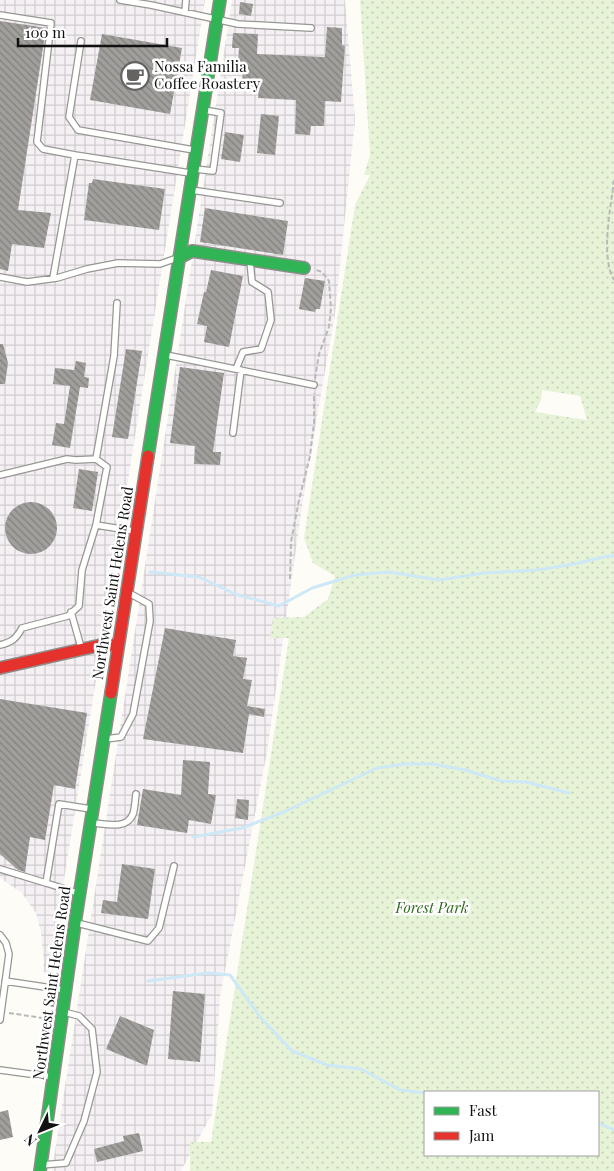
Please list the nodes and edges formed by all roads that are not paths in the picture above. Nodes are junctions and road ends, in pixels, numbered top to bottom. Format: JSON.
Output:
{"nodes":[{"id":1,"x":120,"y":0,"type":"edge"},
{"id":2,"x":186,"y":0,"type":"edge"},
{"id":3,"x":220,"y":0,"type":"edge"},
{"id":4,"x":185,"y":12,"type":"junction"},
{"id":5,"x":0,"y":15,"type":"edge"},
{"id":6,"x":217,"y":19,"type":"junction"},
{"id":7,"x":311,"y":28,"type":"dead end"},
{"id":8,"x":81,"y":41,"type":"dead end"},
{"id":9,"x":202,"y":110,"type":"junction"},
{"id":10,"x":196,"y":150,"type":"junction"},
{"id":11,"x":76,"y":155,"type":"junction"},
{"id":12,"x":193,"y":171,"type":"junction"},
{"id":13,"x":190,"y":189,"type":"junction"},
{"id":14,"x":280,"y":202,"type":"dead end"},
{"id":15,"x":179,"y":258,"type":"junction"},
{"id":16,"x":250,"y":260,"type":"junction"},
{"id":17,"x":304,"y":268,"type":"road end"},
{"id":18,"x":0,"y":277,"type":"edge"},
{"id":19,"x":53,"y":278,"type":"junction"},
{"id":20,"x":117,"y":303,"type":"dead end"},
{"id":21,"x":164,"y":354,"type":"junction"},
{"id":22,"x":239,"y":370,"type":"junction"},
{"id":23,"x":314,"y":385,"type":"road end"},
{"id":24,"x":233,"y":433,"type":"dead end"},
{"id":25,"x":96,"y":459,"type":"junction"},
{"id":26,"x":0,"y":475,"type":"edge"},
{"id":27,"x":96,"y":525,"type":"junction"},
{"id":28,"x":136,"y":532,"type":"junction"},
{"id":29,"x":126,"y":592,"type":"junction"},
{"id":30,"x":72,"y":612,"type":"junction"},
{"id":31,"x":0,"y":645,"type":"edge"},
{"id":32,"x":118,"y":645,"type":"junction"},
{"id":33,"x":82,"y":649,"type":"junction"},
{"id":34,"x":0,"y":668,"type":"edge"},
{"id":35,"x":104,"y":739,"type":"junction"},
{"id":36,"x":136,"y":794,"type":"dead end"},
{"id":37,"x":93,"y":809,"type":"junction"},
{"id":38,"x":91,"y":823,"type":"junction"},
{"id":39,"x":174,"y":866,"type":"dead end"},
{"id":40,"x":0,"y":868,"type":"edge"},
{"id":41,"x":46,"y":883,"type":"junction"},
{"id":42,"x":80,"y":893,"type":"junction"},
{"id":43,"x":75,"y":923,"type":"junction"},
{"id":44,"x":0,"y":935,"type":"edge"},
{"id":45,"x":5,"y":981,"type":"junction"},
{"id":46,"x":65,"y":990,"type":"junction"},
{"id":47,"x":1,"y":1012,"type":"edge"},
{"id":48,"x":61,"y":1016,"type":"junction"},
{"id":49,"x":0,"y":1020,"type":"edge"},
{"id":50,"x":0,"y":1070,"type":"edge"},
{"id":51,"x":53,"y":1077,"type":"junction"},
{"id":52,"x":40,"y":1168,"type":"edge"}],
"edges":[{"from":1,"to":4,"type":"lane"},
{"from":2,"to":4,"type":"lane"},
{"from":3,"to":6,"type":"main road","name":"Northwest Saint Helens Road"},
{"from":4,"to":6,"type":"lane"},
{"from":5,"to":11,"type":"lane"},
{"from":6,"to":7,"type":"lane"},
{"from":6,"to":9,"type":"main road","name":"Northwest Saint Helens Road"},
{"from":8,"to":10,"type":"lane"},
{"from":9,"to":10,"type":"main road","name":"Northwest Saint Helens Road"},
{"from":9,"to":12,"type":"lane"},
{"from":10,"to":12,"type":"main road","name":"Northwest Saint Helens Road"},
{"from":11,"to":12,"type":"lane"},
{"from":11,"to":19,"type":"lane"},
{"from":12,"to":13,"type":"main road","name":"Northwest Saint Helens Road"},
{"from":13,"to":14,"type":"lane"},
{"from":13,"to":15,"type":"main road","name":"Northwest Saint Helens Road"},
{"from":15,"to":16,"type":"main road"},
{"from":15,"to":19,"type":"lane"},
{"from":15,"to":21,"type":"main road","name":"Northwest Saint Helens Road"},
{"from":16,"to":17,"type":"main road"},
{"from":16,"to":22,"type":"lane"},
{"from":18,"to":19,"type":"lane"},
{"from":20,"to":25,"type":"lane"},
{"from":21,"to":22,"type":"lane"},
{"from":21,"to":28,"type":"main road","name":"Northwest Saint Helens Road"},
{"from":22,"to":23,"type":"lane"},
{"from":22,"to":24,"type":"lane"},
{"from":25,"to":26,"type":"lane"},
{"from":25,"to":27,"type":"lane"},
{"from":27,"to":28,"type":"lane"},
{"from":27,"to":30,"type":"lane"},
{"from":28,"to":29,"type":"main road","name":"Northwest Saint Helens Road"},
{"from":29,"to":32,"type":"main road","name":"Northwest Saint Helens Road"},
{"from":29,"to":35,"type":"lane"},
{"from":30,"to":31,"type":"lane"},
{"from":30,"to":33,"type":"lane"},
{"from":32,"to":33,"type":"main road"},
{"from":32,"to":35,"type":"main road","name":"Northwest Saint Helens Road"},
{"from":33,"to":34,"type":"main road"},
{"from":35,"to":37,"type":"main road","name":"Northwest Saint Helens Road"},
{"from":36,"to":38,"type":"lane"},
{"from":37,"to":38,"type":"main road","name":"Northwest Saint Helens Road"},
{"from":37,"to":41,"type":"lane"},
{"from":38,"to":42,"type":"main road","name":"Northwest Saint Helens Road"},
{"from":39,"to":43,"type":"lane"},
{"from":40,"to":41,"type":"lane"},
{"from":41,"to":42,"type":"lane"},
{"from":42,"to":43,"type":"main road","name":"Northwest Saint Helens Road"},
{"from":43,"to":46,"type":"main road","name":"Northwest Saint Helens Road"},
{"from":44,"to":45,"type":"lane"},
{"from":45,"to":46,"type":"lane"},
{"from":45,"to":47,"type":"lane"},
{"from":46,"to":48,"type":"main road","name":"Northwest Saint Helens Road"},
{"from":47,"to":49,"type":"lane"},
{"from":48,"to":51,"type":"main road","name":"Northwest Saint Helens Road"},
{"from":48,"to":52,"type":"lane"},
{"from":50,"to":51,"type":"lane"},
{"from":51,"to":52,"type":"main road","name":"Northwest Saint Helens Road"}]}
